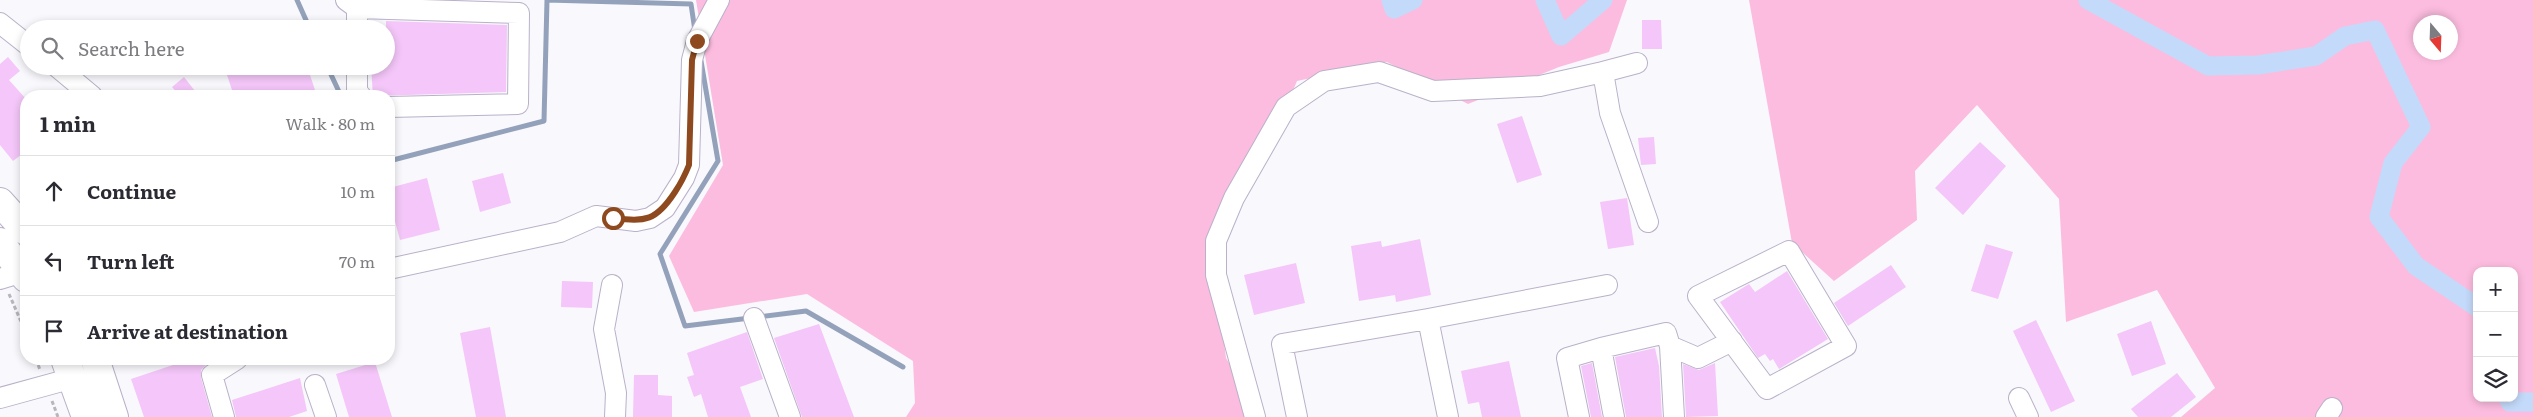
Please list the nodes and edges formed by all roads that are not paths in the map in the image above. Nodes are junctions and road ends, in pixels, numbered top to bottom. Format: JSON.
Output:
{"nodes":[{"id":1,"x":719,"y":0,"type":"edge"},
{"id":2,"x":351,"y":4,"type":"edge"},
{"id":3,"x":355,"y":20,"type":"edge"},
{"id":4,"x":0,"y":23,"type":"edge"},
{"id":5,"x":20,"y":39,"type":"edge"},
{"id":6,"x":1637,"y":63,"type":"dead end"},
{"id":7,"x":1603,"y":72,"type":"junction"},
{"id":8,"x":67,"y":75,"type":"edge"},
{"id":9,"x":357,"y":75,"type":"edge"},
{"id":10,"x":85,"y":90,"type":"edge"},
{"id":11,"x":357,"y":90,"type":"edge"},
{"id":12,"x":395,"y":107,"type":"edge"},
{"id":13,"x":0,"y":202,"type":"edge"},
{"id":14,"x":1648,"y":222,"type":"dead end"},
{"id":15,"x":20,"y":224,"type":"edge"},
{"id":16,"x":0,"y":242,"type":"edge"},
{"id":17,"x":395,"y":268,"type":"edge"},
{"id":18,"x":15,"y":275,"type":"edge"},
{"id":19,"x":612,"y":285,"type":"dead end"},
{"id":20,"x":1607,"y":285,"type":"dead end"},
{"id":21,"x":754,"y":318,"type":"dead end"},
{"id":22,"x":1428,"y":319,"type":"junction"},
{"id":23,"x":1732,"y":341,"type":"junction"},
{"id":24,"x":1670,"y":346,"type":"junction"},
{"id":25,"x":1601,"y":348,"type":"junction"},
{"id":26,"x":97,"y":365,"type":"edge"},
{"id":27,"x":228,"y":365,"type":"edge"},
{"id":28,"x":69,"y":368,"type":"edge"},
{"id":29,"x":315,"y":385,"type":"dead end"},
{"id":30,"x":0,"y":398,"type":"edge"},
{"id":31,"x":2018,"y":398,"type":"dead end"},
{"id":32,"x":86,"y":417,"type":"edge"},
{"id":33,"x":114,"y":417,"type":"edge"},
{"id":34,"x":224,"y":417,"type":"edge"},
{"id":35,"x":326,"y":417,"type":"edge"},
{"id":36,"x":615,"y":417,"type":"edge"},
{"id":37,"x":790,"y":417,"type":"edge"},
{"id":38,"x":1256,"y":417,"type":"edge"},
{"id":39,"x":1297,"y":417,"type":"edge"},
{"id":40,"x":1448,"y":417,"type":"edge"},
{"id":41,"x":1579,"y":417,"type":"edge"},
{"id":42,"x":1614,"y":417,"type":"edge"},
{"id":43,"x":1674,"y":417,"type":"edge"},
{"id":44,"x":2028,"y":417,"type":"edge"}],
"edges":[{"from":1,"to":17,"type":"street"},
{"from":2,"to":3,"type":"street"},
{"from":2,"to":12,"type":"street"},
{"from":4,"to":5,"type":"street"},
{"from":6,"to":7,"type":"street"},
{"from":7,"to":14,"type":"street"},
{"from":7,"to":38,"type":"street"},
{"from":8,"to":10,"type":"street"},
{"from":9,"to":11,"type":"street"},
{"from":13,"to":15,"type":"main road"},
{"from":16,"to":18,"type":"main road"},
{"from":19,"to":36,"type":"street"},
{"from":20,"to":22,"type":"street"},
{"from":21,"to":37,"type":"street"},
{"from":22,"to":39,"type":"street"},
{"from":22,"to":40,"type":"street"},
{"from":23,"to":23,"type":"street"},
{"from":23,"to":24,"type":"street"},
{"from":24,"to":25,"type":"street"},
{"from":24,"to":43,"type":"street"},
{"from":25,"to":41,"type":"street"},
{"from":25,"to":42,"type":"street"},
{"from":26,"to":33,"type":"main road"},
{"from":27,"to":34,"type":"street"},
{"from":28,"to":30,"type":"street"},
{"from":28,"to":32,"type":"main road"},
{"from":29,"to":35,"type":"street"},
{"from":31,"to":44,"type":"street"}]}
